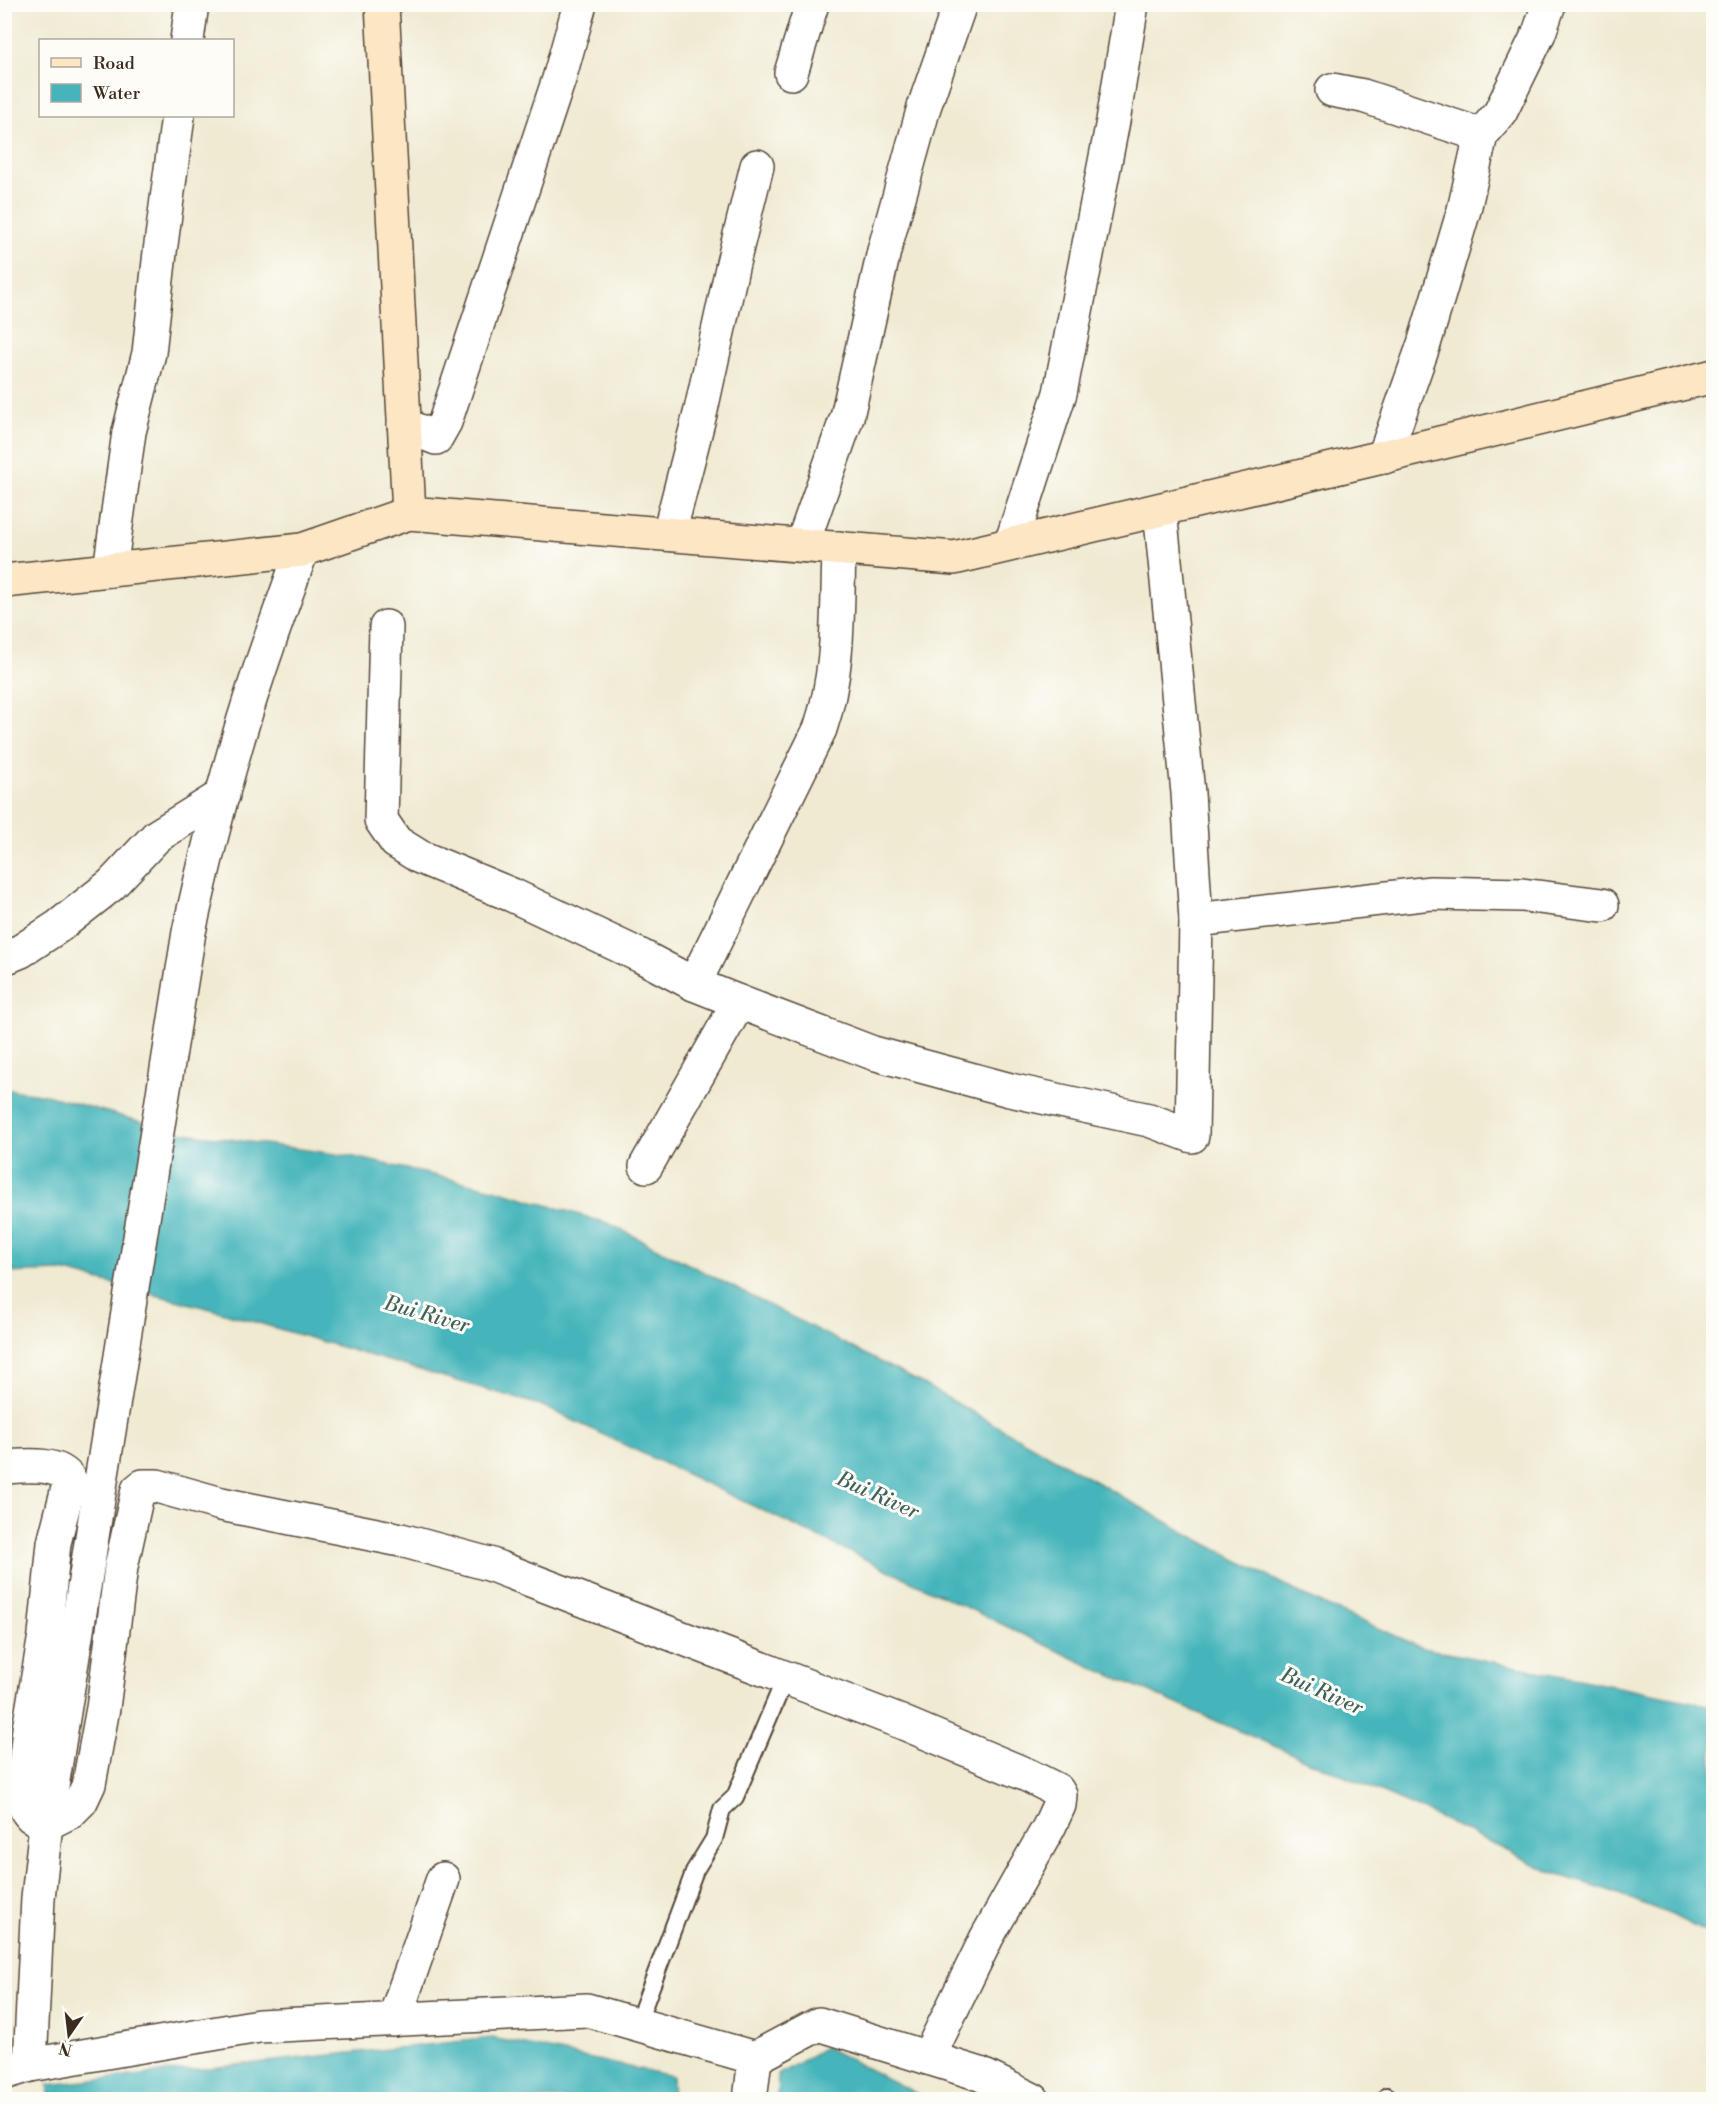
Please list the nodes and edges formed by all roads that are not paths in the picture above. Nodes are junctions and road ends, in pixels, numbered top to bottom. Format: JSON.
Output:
{"nodes":[{"id":1,"x":192,"y":4,"type":"edge"},
{"id":2,"x":382,"y":4,"type":"edge"},
{"id":3,"x":580,"y":4,"type":"edge"},
{"id":4,"x":812,"y":4,"type":"edge"},
{"id":5,"x":960,"y":4,"type":"edge"},
{"id":6,"x":1132,"y":4,"type":"edge"},
{"id":7,"x":1549,"y":4,"type":"edge"},
{"id":8,"x":187,"y":39,"type":"edge"},
{"id":9,"x":791,"y":73,"type":"dead end"},
{"id":10,"x":1332,"y":90,"type":"dead end"},
{"id":11,"x":178,"y":117,"type":"edge"},
{"id":12,"x":1481,"y":135,"type":"junction"},
{"id":13,"x":757,"y":166,"type":"dead end"},
{"id":14,"x":1713,"y":376,"type":"edge"},
{"id":15,"x":404,"y":424,"type":"junction"},
{"id":16,"x":1384,"y":457,"type":"junction"},
{"id":17,"x":1160,"y":510,"type":"junction"},
{"id":18,"x":409,"y":513,"type":"junction"},
{"id":19,"x":669,"y":534,"type":"junction"},
{"id":20,"x":1011,"y":544,"type":"junction"},
{"id":21,"x":802,"y":545,"type":"junction"},
{"id":22,"x":839,"y":548,"type":"junction"},
{"id":23,"x":302,"y":550,"type":"junction"},
{"id":24,"x":110,"y":570,"type":"junction"},
{"id":25,"x":4,"y":581,"type":"edge"},
{"id":26,"x":386,"y":627,"type":"dead end"},
{"id":27,"x":223,"y":795,"type":"junction"},
{"id":28,"x":1602,"y":905,"type":"dead end"},
{"id":29,"x":1196,"y":920,"type":"junction"},
{"id":30,"x":4,"y":958,"type":"edge"},
{"id":31,"x":694,"y":984,"type":"junction"},
{"id":32,"x":739,"y":1002,"type":"junction"},
{"id":33,"x":646,"y":1166,"type":"dead end"},
{"id":34,"x":4,"y":1467,"type":"edge"},
{"id":35,"x":785,"y":1679,"type":"junction"},
{"id":36,"x":46,"y":1824,"type":"junction"},
{"id":37,"x":443,"y":1879,"type":"dead end"},
{"id":38,"x":394,"y":2020,"type":"junction"},
{"id":39,"x":637,"y":2024,"type":"junction"},
{"id":40,"x":755,"y":2058,"type":"junction"},
{"id":41,"x":928,"y":2058,"type":"junction"},
{"id":42,"x":17,"y":2069,"type":"edge"},
{"id":43,"x":750,"y":2100,"type":"edge"},
{"id":44,"x":1033,"y":2100,"type":"edge"}],
"edges":[{"from":1,"to":8,"type":"street"},
{"from":2,"to":15,"type":"street"},
{"from":3,"to":15,"type":"street"},
{"from":4,"to":9,"type":"street"},
{"from":5,"to":21,"type":"street"},
{"from":6,"to":20,"type":"street"},
{"from":7,"to":12,"type":"street"},
{"from":10,"to":12,"type":"street"},
{"from":11,"to":24,"type":"street"},
{"from":12,"to":16,"type":"street"},
{"from":13,"to":19,"type":"street"},
{"from":14,"to":16,"type":"street"},
{"from":15,"to":18,"type":"street"},
{"from":16,"to":17,"type":"street"},
{"from":17,"to":20,"type":"street"},
{"from":17,"to":29,"type":"street"},
{"from":18,"to":19,"type":"street"},
{"from":18,"to":23,"type":"street"},
{"from":19,"to":21,"type":"street"},
{"from":20,"to":22,"type":"street"},
{"from":21,"to":22,"type":"street"},
{"from":22,"to":31,"type":"street"},
{"from":23,"to":24,"type":"street"},
{"from":23,"to":27,"type":"street"},
{"from":24,"to":25,"type":"street"},
{"from":26,"to":31,"type":"street"},
{"from":27,"to":30,"type":"street"},
{"from":27,"to":36,"type":"street"},
{"from":28,"to":29,"type":"street"},
{"from":29,"to":32,"type":"street"},
{"from":31,"to":32,"type":"street"},
{"from":32,"to":33,"type":"street"},
{"from":34,"to":36,"type":"street"},
{"from":35,"to":36,"type":"street"},
{"from":35,"to":39,"type":"lane"},
{"from":35,"to":41,"type":"street"},
{"from":36,"to":42,"type":"street"},
{"from":37,"to":38,"type":"street"},
{"from":38,"to":39,"type":"street"},
{"from":38,"to":42,"type":"street"},
{"from":39,"to":40,"type":"street"},
{"from":40,"to":41,"type":"street"},
{"from":40,"to":43,"type":"street"},
{"from":41,"to":44,"type":"street"}]}
